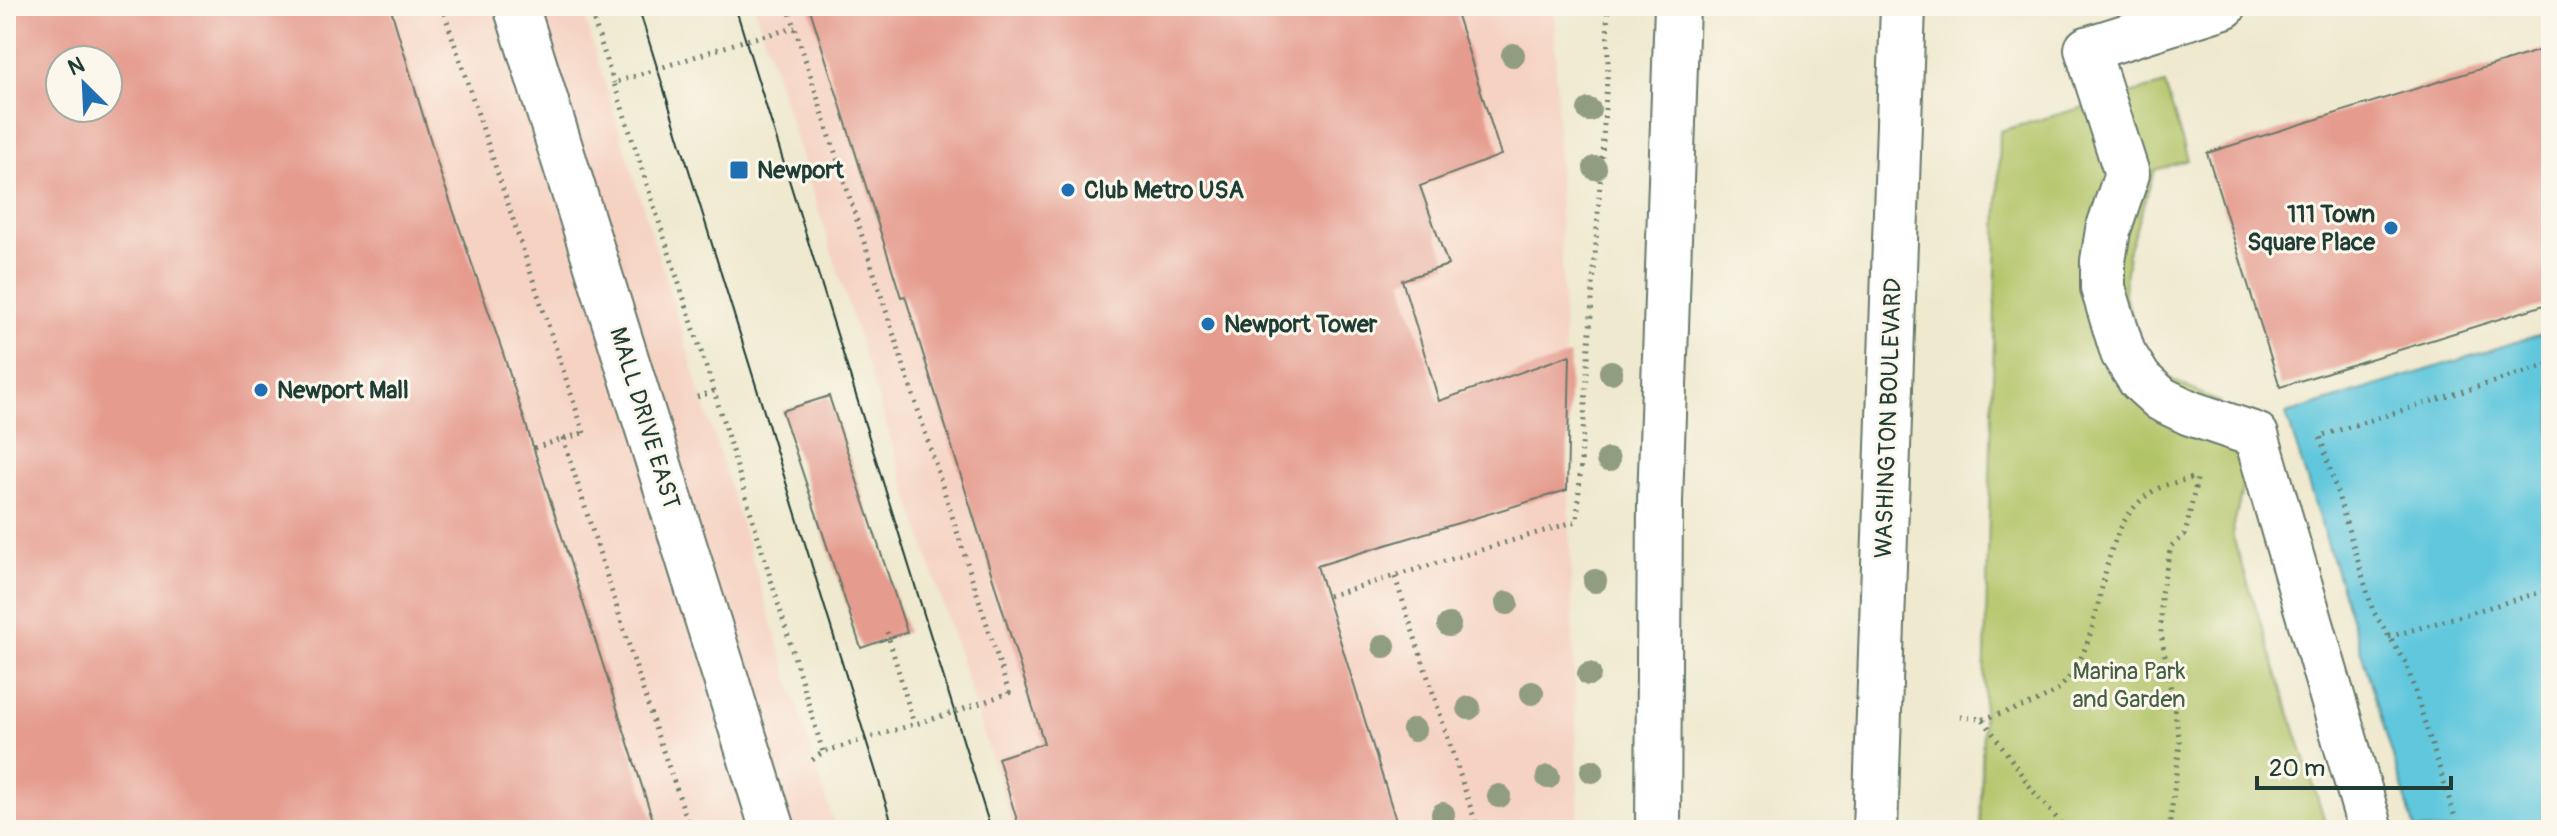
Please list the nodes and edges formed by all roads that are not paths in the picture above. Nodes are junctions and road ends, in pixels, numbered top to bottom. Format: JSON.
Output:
{"nodes":[{"id":1,"x":516,"y":6,"type":"edge"},
{"id":2,"x":1677,"y":6,"type":"edge"},
{"id":3,"x":2224,"y":6,"type":"edge"},
{"id":4,"x":1911,"y":9,"type":"edge"},
{"id":5,"x":773,"y":830,"type":"edge"},
{"id":6,"x":1658,"y":830,"type":"edge"},
{"id":7,"x":1875,"y":830,"type":"edge"},
{"id":8,"x":2371,"y":830,"type":"edge"}],
"edges":[{"from":1,"to":5,"type":"street","name":"MALL DRIVE EAST"},
{"from":2,"to":6,"type":"street"},
{"from":3,"to":8,"type":"street"},
{"from":4,"to":7,"type":"street","name":"WASHINGTON BOULEVARD"}]}
